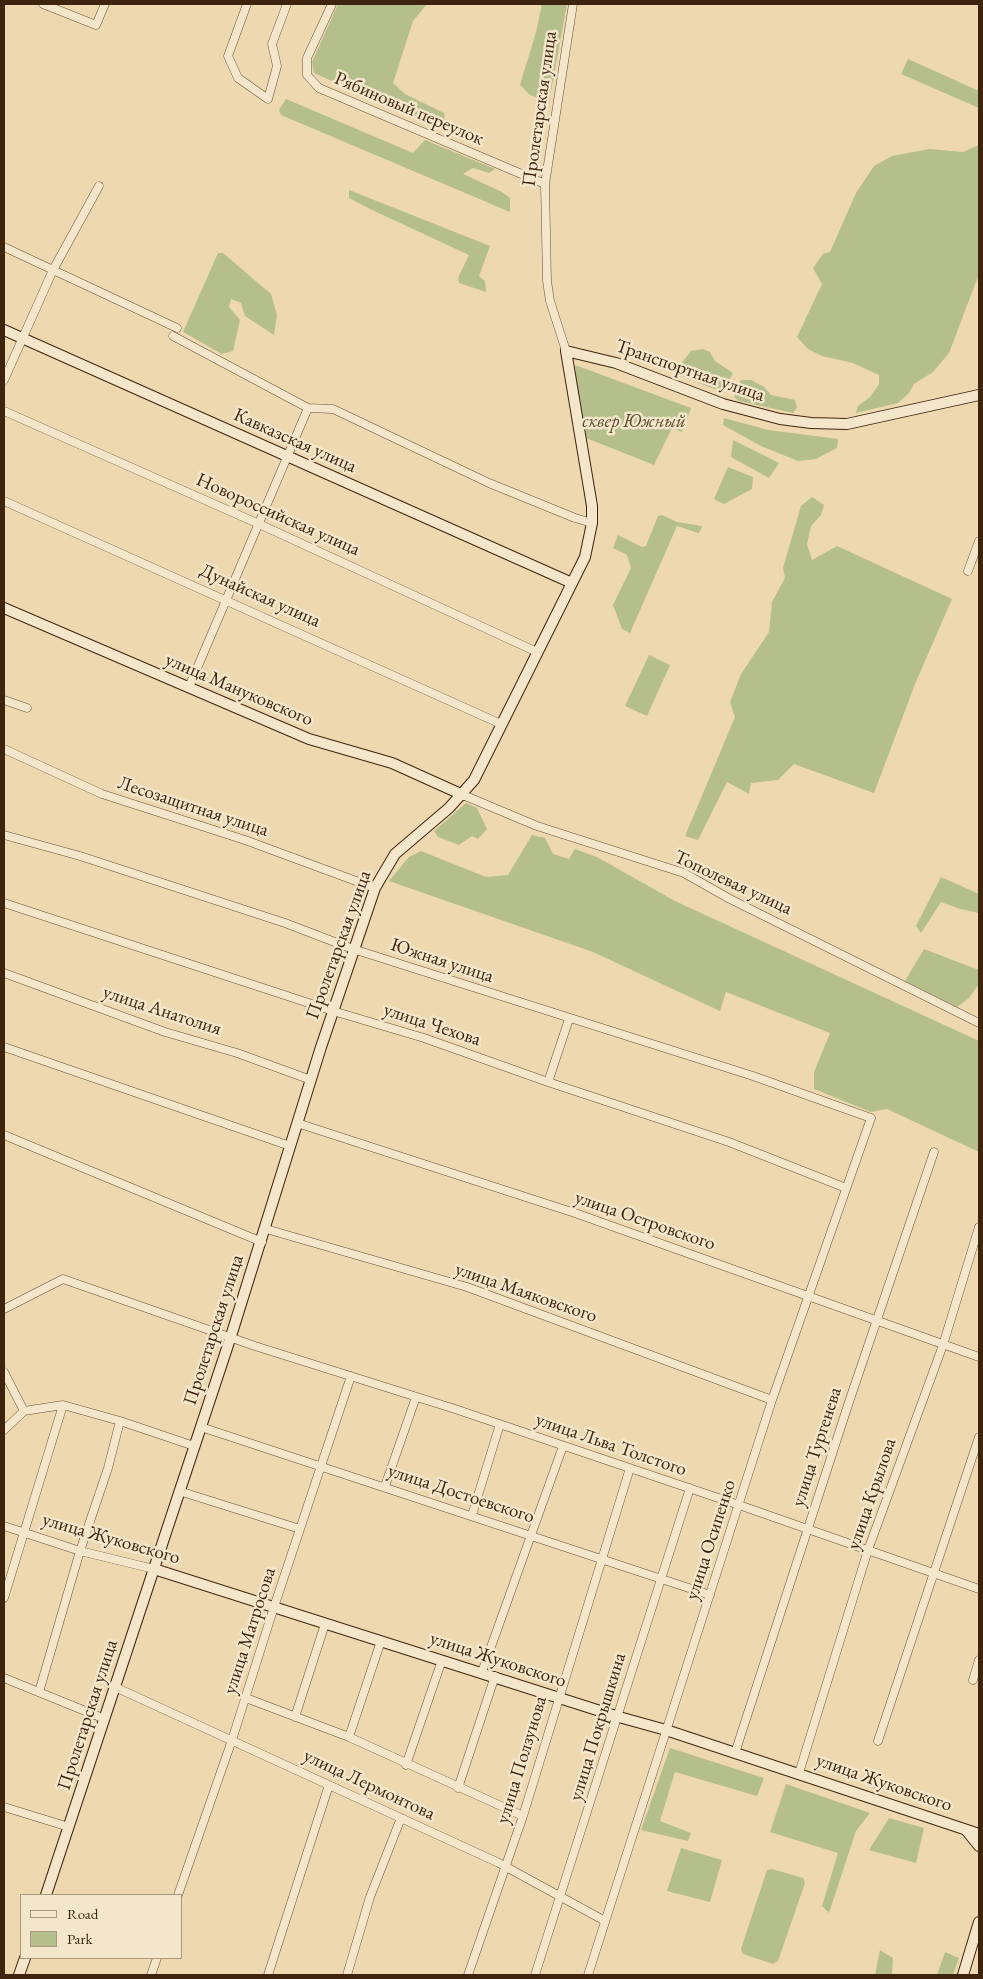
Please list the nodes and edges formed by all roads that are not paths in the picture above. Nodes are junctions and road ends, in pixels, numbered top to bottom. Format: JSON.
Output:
{"nodes":[{"id":1,"x":43,"y":4,"type":"edge"},
{"id":2,"x":105,"y":4,"type":"edge"},
{"id":3,"x":246,"y":4,"type":"edge"},
{"id":4,"x":287,"y":4,"type":"edge"},
{"id":5,"x":332,"y":4,"type":"edge"},
{"id":6,"x":573,"y":4,"type":"edge"},
{"id":7,"x":545,"y":184,"type":"junction"},
{"id":8,"x":99,"y":186,"type":"dead end"},
{"id":9,"x":4,"y":247,"type":"edge"},
{"id":10,"x":53,"y":270,"type":"junction"},
{"id":11,"x":177,"y":328,"type":"dead end"},
{"id":12,"x":4,"y":330,"type":"edge"},
{"id":13,"x":173,"y":336,"type":"dead end"},
{"id":14,"x":22,"y":338,"type":"junction"},
{"id":15,"x":566,"y":350,"type":"junction"},
{"id":16,"x":4,"y":380,"type":"edge"},
{"id":17,"x":979,"y":394,"type":"edge"},
{"id":18,"x":308,"y":408,"type":"junction"},
{"id":19,"x":4,"y":411,"type":"edge"},
{"id":20,"x":287,"y":456,"type":"junction"},
{"id":21,"x":4,"y":501,"type":"edge"},
{"id":22,"x":592,"y":523,"type":"junction"},
{"id":23,"x":259,"y":524,"type":"junction"},
{"id":24,"x":979,"y":541,"type":"edge"},
{"id":25,"x":968,"y":571,"type":"dead end"},
{"id":26,"x":572,"y":583,"type":"junction"},
{"id":27,"x":225,"y":598,"type":"junction"},
{"id":28,"x":4,"y":608,"type":"edge"},
{"id":29,"x":537,"y":652,"type":"junction"},
{"id":30,"x":189,"y":687,"type":"junction"},
{"id":31,"x":4,"y":700,"type":"edge"},
{"id":32,"x":27,"y":708,"type":"dead end"},
{"id":33,"x":501,"y":724,"type":"junction"},
{"id":34,"x":4,"y":748,"type":"edge"},
{"id":35,"x":463,"y":795,"type":"junction"},
{"id":36,"x":4,"y":835,"type":"edge"},
{"id":37,"x":375,"y":888,"type":"junction"},
{"id":38,"x":4,"y":903,"type":"edge"},
{"id":39,"x":353,"y":949,"type":"junction"},
{"id":40,"x":4,"y":973,"type":"edge"},
{"id":41,"x":333,"y":1011,"type":"junction"},
{"id":42,"x":569,"y":1019,"type":"junction"},
{"id":43,"x":979,"y":1023,"type":"edge"},
{"id":44,"x":4,"y":1047,"type":"edge"},
{"id":45,"x":311,"y":1080,"type":"junction"},
{"id":46,"x":548,"y":1082,"type":"junction"},
{"id":47,"x":871,"y":1118,"type":"joint"},
{"id":48,"x":297,"y":1123,"type":"junction"},
{"id":49,"x":4,"y":1135,"type":"edge"},
{"id":50,"x":290,"y":1146,"type":"junction"},
{"id":51,"x":934,"y":1152,"type":"dead end"},
{"id":52,"x":846,"y":1188,"type":"junction"},
{"id":53,"x":979,"y":1227,"type":"edge"},
{"id":54,"x":266,"y":1229,"type":"junction"},
{"id":55,"x":262,"y":1242,"type":"junction"},
{"id":56,"x":810,"y":1297,"type":"junction"},
{"id":57,"x":4,"y":1310,"type":"edge"},
{"id":58,"x":876,"y":1322,"type":"junction"},
{"id":59,"x":231,"y":1336,"type":"junction"},
{"id":60,"x":943,"y":1345,"type":"junction"},
{"id":61,"x":979,"y":1357,"type":"edge"},
{"id":62,"x":4,"y":1372,"type":"edge"},
{"id":63,"x":351,"y":1376,"type":"junction"},
{"id":64,"x":416,"y":1397,"type":"junction"},
{"id":65,"x":772,"y":1400,"type":"junction"},
{"id":66,"x":63,"y":1405,"type":"junction"},
{"id":67,"x":24,"y":1411,"type":"junction"},
{"id":68,"x":120,"y":1421,"type":"junction"},
{"id":69,"x":500,"y":1424,"type":"junction"},
{"id":70,"x":201,"y":1427,"type":"junction"},
{"id":71,"x":4,"y":1430,"type":"edge"},
{"id":72,"x":979,"y":1437,"type":"edge"},
{"id":73,"x":194,"y":1446,"type":"junction"},
{"id":74,"x":564,"y":1446,"type":"junction"},
{"id":75,"x":321,"y":1465,"type":"junction"},
{"id":76,"x":630,"y":1468,"type":"junction"},
{"id":77,"x":386,"y":1486,"type":"junction"},
{"id":78,"x":690,"y":1488,"type":"junction"},
{"id":79,"x":179,"y":1491,"type":"junction"},
{"id":80,"x":739,"y":1505,"type":"junction"},
{"id":81,"x":472,"y":1515,"type":"junction"},
{"id":82,"x":4,"y":1526,"type":"edge"},
{"id":83,"x":300,"y":1529,"type":"junction"},
{"id":84,"x":808,"y":1529,"type":"junction"},
{"id":85,"x":24,"y":1531,"type":"junction"},
{"id":86,"x":532,"y":1534,"type":"junction"},
{"id":87,"x":868,"y":1550,"type":"junction"},
{"id":88,"x":80,"y":1551,"type":"junction"},
{"id":89,"x":603,"y":1558,"type":"junction"},
{"id":90,"x":154,"y":1569,"type":"junction"},
{"id":91,"x":935,"y":1573,"type":"junction"},
{"id":92,"x":663,"y":1578,"type":"junction"},
{"id":93,"x":979,"y":1589,"type":"edge"},
{"id":94,"x":710,"y":1595,"type":"junction"},
{"id":95,"x":4,"y":1598,"type":"edge"},
{"id":96,"x":274,"y":1607,"type":"junction"},
{"id":97,"x":325,"y":1624,"type":"junction"},
{"id":98,"x":380,"y":1641,"type":"junction"},
{"id":99,"x":442,"y":1660,"type":"junction"},
{"id":100,"x":979,"y":1660,"type":"edge"},
{"id":101,"x":482,"y":1672,"type":"junction"},
{"id":102,"x":495,"y":1676,"type":"junction"},
{"id":103,"x":4,"y":1678,"type":"edge"},
{"id":104,"x":973,"y":1680,"type":"dead end"},
{"id":105,"x":115,"y":1686,"type":"junction"},
{"id":106,"x":39,"y":1692,"type":"junction"},
{"id":107,"x":558,"y":1697,"type":"junction"},
{"id":108,"x":246,"y":1698,"type":"junction"},
{"id":109,"x":295,"y":1716,"type":"junction"},
{"id":110,"x":619,"y":1717,"type":"junction"},
{"id":111,"x":105,"y":1718,"type":"junction"},
{"id":112,"x":666,"y":1730,"type":"junction"},
{"id":113,"x":349,"y":1737,"type":"junction"},
{"id":114,"x":232,"y":1740,"type":"junction"},
{"id":115,"x":878,"y":1741,"type":"dead end"},
{"id":116,"x":735,"y":1753,"type":"junction"},
{"id":117,"x":406,"y":1765,"type":"junction"},
{"id":118,"x":798,"y":1773,"type":"junction"},
{"id":119,"x":329,"y":1785,"type":"junction"},
{"id":120,"x":458,"y":1788,"type":"junction"},
{"id":121,"x":4,"y":1807,"type":"edge"},
{"id":122,"x":523,"y":1816,"type":"junction"},
{"id":123,"x":401,"y":1818,"type":"junction"},
{"id":124,"x":979,"y":1825,"type":"edge"},
{"id":125,"x":69,"y":1827,"type":"junction"},
{"id":126,"x":964,"y":1828,"type":"junction"},
{"id":127,"x":979,"y":1834,"type":"edge"},
{"id":128,"x":979,"y":1846,"type":"edge"},
{"id":129,"x":505,"y":1867,"type":"junction"},
{"id":130,"x":46,"y":1894,"type":"edge"},
{"id":131,"x":178,"y":1894,"type":"edge"},
{"id":132,"x":562,"y":1898,"type":"junction"},
{"id":133,"x":605,"y":1921,"type":"junction"},
{"id":134,"x":979,"y":1922,"type":"edge"},
{"id":135,"x":25,"y":1959,"type":"edge"},
{"id":136,"x":157,"y":1959,"type":"edge"},
{"id":137,"x":19,"y":1975,"type":"edge"},
{"id":138,"x":151,"y":1975,"type":"edge"},
{"id":139,"x":268,"y":1975,"type":"edge"},
{"id":140,"x":347,"y":1975,"type":"edge"},
{"id":141,"x":468,"y":1975,"type":"edge"},
{"id":142,"x":535,"y":1975,"type":"edge"},
{"id":143,"x":588,"y":1975,"type":"edge"},
{"id":144,"x":963,"y":1975,"type":"edge"}],
"edges":[{"from":1,"to":2,"type":"street"},
{"from":3,"to":4,"type":"street"},
{"from":5,"to":7,"type":"street","name":"Рябиновый переулок"},
{"from":6,"to":7,"type":"street","name":"Пролетарская улица"},
{"from":7,"to":15,"type":"street","name":"Пролетарская улица"},
{"from":8,"to":10,"type":"street"},
{"from":9,"to":10,"type":"street"},
{"from":10,"to":11,"type":"street"},
{"from":10,"to":14,"type":"street"},
{"from":12,"to":14,"type":"street","name":"Кавказская улица"},
{"from":13,"to":18,"type":"street"},
{"from":14,"to":16,"type":"street"},
{"from":14,"to":20,"type":"street","name":"Кавказская улица"},
{"from":15,"to":17,"type":"street","name":"Транспортная улица"},
{"from":15,"to":22,"type":"street","name":"Пролетарская улица"},
{"from":18,"to":20,"type":"street"},
{"from":18,"to":22,"type":"street"},
{"from":19,"to":23,"type":"street","name":"Новороссийская улица"},
{"from":20,"to":23,"type":"street"},
{"from":20,"to":26,"type":"street","name":"Кавказская улица"},
{"from":21,"to":27,"type":"street","name":"Дунайская улица"},
{"from":22,"to":26,"type":"street","name":"Пролетарская улица"},
{"from":23,"to":27,"type":"street"},
{"from":23,"to":29,"type":"street","name":"Новороссийская улица"},
{"from":24,"to":25,"type":"street"},
{"from":26,"to":29,"type":"street","name":"Пролетарская улица"},
{"from":27,"to":30,"type":"street"},
{"from":27,"to":33,"type":"street","name":"Дунайская улица"},
{"from":28,"to":30,"type":"street","name":"улица Мануковского"},
{"from":29,"to":33,"type":"street","name":"Пролетарская улица"},
{"from":30,"to":35,"type":"street","name":"улица Мануковского"},
{"from":31,"to":32,"type":"street"},
{"from":33,"to":35,"type":"street","name":"Пролетарская улица"},
{"from":34,"to":37,"type":"street","name":"Лесозащитная улица"},
{"from":35,"to":37,"type":"street","name":"Пролетарская улица"},
{"from":35,"to":43,"type":"street","name":"Тополевая улица"},
{"from":36,"to":39,"type":"street","name":"Южная улица"},
{"from":37,"to":39,"type":"street","name":"Пролетарская улица"},
{"from":38,"to":41,"type":"street","name":"улица Чехова"},
{"from":39,"to":41,"type":"street","name":"Пролетарская улица"},
{"from":39,"to":42,"type":"street","name":"Южная улица"},
{"from":40,"to":45,"type":"street","name":"улица Анатолия"},
{"from":41,"to":45,"type":"street","name":"Пролетарская улица"},
{"from":41,"to":46,"type":"street","name":"улица Чехова"},
{"from":42,"to":46,"type":"street"},
{"from":42,"to":47,"type":"street","name":"Южная улица"},
{"from":44,"to":50,"type":"street"},
{"from":45,"to":48,"type":"street","name":"Пролетарская улица"},
{"from":46,"to":52,"type":"street","name":"улица Чехова"},
{"from":47,"to":52,"type":"street","name":"улица Осипенко"},
{"from":48,"to":50,"type":"street","name":"Пролетарская улица"},
{"from":48,"to":56,"type":"street","name":"улица Островского"},
{"from":49,"to":55,"type":"street"},
{"from":50,"to":54,"type":"street","name":"Пролетарская улица"},
{"from":51,"to":58,"type":"street","name":"улица Тургенева"},
{"from":52,"to":56,"type":"street","name":"улица Осипенко"},
{"from":53,"to":60,"type":"street","name":"улица Крылова"},
{"from":54,"to":55,"type":"street","name":"Пролетарская улица"},
{"from":54,"to":65,"type":"street","name":"улица Маяковского"},
{"from":55,"to":59,"type":"street","name":"Пролетарская улица"},
{"from":56,"to":58,"type":"street","name":"улица Островского"},
{"from":56,"to":65,"type":"street","name":"улица Осипенко"},
{"from":57,"to":59,"type":"street","name":"улица Льва Толстого"},
{"from":58,"to":60,"type":"street","name":"улица Островского"},
{"from":58,"to":84,"type":"street","name":"улица Тургенева"},
{"from":59,"to":63,"type":"street","name":"улица Льва Толстого"},
{"from":59,"to":70,"type":"street","name":"Пролетарская улица"},
{"from":60,"to":61,"type":"street","name":"улица Островского"},
{"from":60,"to":87,"type":"street","name":"улица Крылова"},
{"from":62,"to":67,"type":"street"},
{"from":63,"to":64,"type":"street","name":"улица Льва Толстого"},
{"from":63,"to":75,"type":"street","name":"улица Матросова"},
{"from":64,"to":69,"type":"street","name":"улица Льва Толстого"},
{"from":64,"to":77,"type":"street"},
{"from":65,"to":80,"type":"street","name":"улица Осипенко"},
{"from":66,"to":67,"type":"street"},
{"from":66,"to":68,"type":"street"},
{"from":66,"to":85,"type":"street"},
{"from":67,"to":71,"type":"street"},
{"from":68,"to":73,"type":"street"},
{"from":68,"to":88,"type":"street"},
{"from":69,"to":74,"type":"street","name":"улица Льва Толстого"},
{"from":69,"to":81,"type":"street"},
{"from":70,"to":73,"type":"street","name":"Пролетарская улица"},
{"from":70,"to":75,"type":"street","name":"улица Достоевского"},
{"from":72,"to":91,"type":"street"},
{"from":73,"to":79,"type":"street","name":"Пролетарская улица"},
{"from":74,"to":76,"type":"street","name":"улица Льва Толстого"},
{"from":74,"to":86,"type":"street"},
{"from":75,"to":77,"type":"street","name":"улица Достоевского"},
{"from":75,"to":83,"type":"street","name":"улица Матросова"},
{"from":76,"to":78,"type":"street","name":"улица Льва Толстого"},
{"from":76,"to":89,"type":"street","name":"улица Ползунова"},
{"from":77,"to":81,"type":"street","name":"улица Достоевского"},
{"from":78,"to":80,"type":"street","name":"улица Льва Толстого"},
{"from":78,"to":92,"type":"street","name":"улица Покрышкина"},
{"from":79,"to":83,"type":"street"},
{"from":79,"to":90,"type":"street","name":"Пролетарская улица"},
{"from":80,"to":84,"type":"street","name":"улица Льва Толстого"},
{"from":80,"to":94,"type":"street","name":"улица Осипенко"},
{"from":81,"to":86,"type":"street","name":"улица Достоевского"},
{"from":82,"to":85,"type":"street","name":"улица Жуковского"},
{"from":83,"to":96,"type":"street","name":"улица Матросова"},
{"from":84,"to":87,"type":"street","name":"улица Льва Толстого"},
{"from":84,"to":116,"type":"street","name":"улица Тургенева"},
{"from":85,"to":88,"type":"street","name":"улица Жуковского"},
{"from":85,"to":95,"type":"street"},
{"from":86,"to":89,"type":"street","name":"улица Достоевского"},
{"from":86,"to":101,"type":"street"},
{"from":87,"to":91,"type":"street","name":"улица Льва Толстого"},
{"from":87,"to":118,"type":"street","name":"улица Крылова"},
{"from":88,"to":90,"type":"street","name":"улица Жуковского"},
{"from":88,"to":106,"type":"street"},
{"from":89,"to":92,"type":"street","name":"улица Достоевского"},
{"from":89,"to":107,"type":"street","name":"улица Ползунова"},
{"from":90,"to":96,"type":"street","name":"улица Жуковского"},
{"from":90,"to":105,"type":"street","name":"Пролетарская улица"},
{"from":91,"to":93,"type":"street","name":"улица Льва Толстого"},
{"from":91,"to":115,"type":"street"},
{"from":92,"to":94,"type":"street","name":"улица Достоевского"},
{"from":92,"to":110,"type":"street","name":"улица Покрышкина"},
{"from":94,"to":112,"type":"street","name":"улица Осипенко"},
{"from":96,"to":97,"type":"street","name":"улица Жуковского"},
{"from":96,"to":108,"type":"street","name":"улица Матросова"},
{"from":97,"to":98,"type":"street","name":"улица Жуковского"},
{"from":97,"to":109,"type":"street"},
{"from":98,"to":99,"type":"street","name":"улица Жуковского"},
{"from":98,"to":113,"type":"street"},
{"from":99,"to":101,"type":"street","name":"улица Жуковского"},
{"from":99,"to":117,"type":"street"},
{"from":100,"to":104,"type":"street"},
{"from":101,"to":102,"type":"street","name":"улица Жуковского"},
{"from":102,"to":107,"type":"street","name":"улица Жуковского"},
{"from":102,"to":120,"type":"street"},
{"from":103,"to":106,"type":"street"},
{"from":105,"to":111,"type":"street","name":"Пролетарская улица"},
{"from":105,"to":114,"type":"street","name":"улица Лермонтова"},
{"from":106,"to":111,"type":"street"},
{"from":107,"to":110,"type":"street","name":"улица Жуковского"},
{"from":107,"to":122,"type":"street","name":"улица Ползунова"},
{"from":108,"to":109,"type":"street"},
{"from":108,"to":114,"type":"street","name":"улица Матросова"},
{"from":109,"to":113,"type":"street"},
{"from":110,"to":112,"type":"street","name":"улица Жуковского"},
{"from":110,"to":132,"type":"street","name":"улица Покрышкина"},
{"from":111,"to":125,"type":"street","name":"Пролетарская улица"},
{"from":112,"to":116,"type":"street","name":"улица Жуковского"},
{"from":112,"to":133,"type":"street","name":"улица Осипенко"},
{"from":113,"to":117,"type":"street"},
{"from":114,"to":119,"type":"street","name":"улица Лермонтова"},
{"from":114,"to":131,"type":"street","name":"улица Матросова"},
{"from":116,"to":118,"type":"street","name":"улица Жуковского"},
{"from":117,"to":120,"type":"street"},
{"from":118,"to":126,"type":"street","name":"улица Жуковского"},
{"from":119,"to":123,"type":"street","name":"улица Лермонтова"},
{"from":119,"to":139,"type":"street"},
{"from":120,"to":122,"type":"street"},
{"from":121,"to":125,"type":"street"},
{"from":122,"to":129,"type":"street","name":"улица Ползунова"},
{"from":123,"to":129,"type":"street","name":"улица Лермонтова"},
{"from":123,"to":140,"type":"street"},
{"from":124,"to":126,"type":"street"},
{"from":125,"to":130,"type":"street","name":"Пролетарская улица"},
{"from":126,"to":127,"type":"street","name":"улица Жуковского"},
{"from":126,"to":128,"type":"street"},
{"from":129,"to":132,"type":"street","name":"улица Лермонтова"},
{"from":129,"to":141,"type":"street","name":"улица Ползунова"},
{"from":132,"to":133,"type":"street","name":"улица Лермонтова"},
{"from":132,"to":142,"type":"street","name":"улица Покрышкина"},
{"from":133,"to":143,"type":"street","name":"улица Осипенко"},
{"from":134,"to":144,"type":"street"},
{"from":135,"to":137,"type":"street"},
{"from":136,"to":138,"type":"street"}]}
